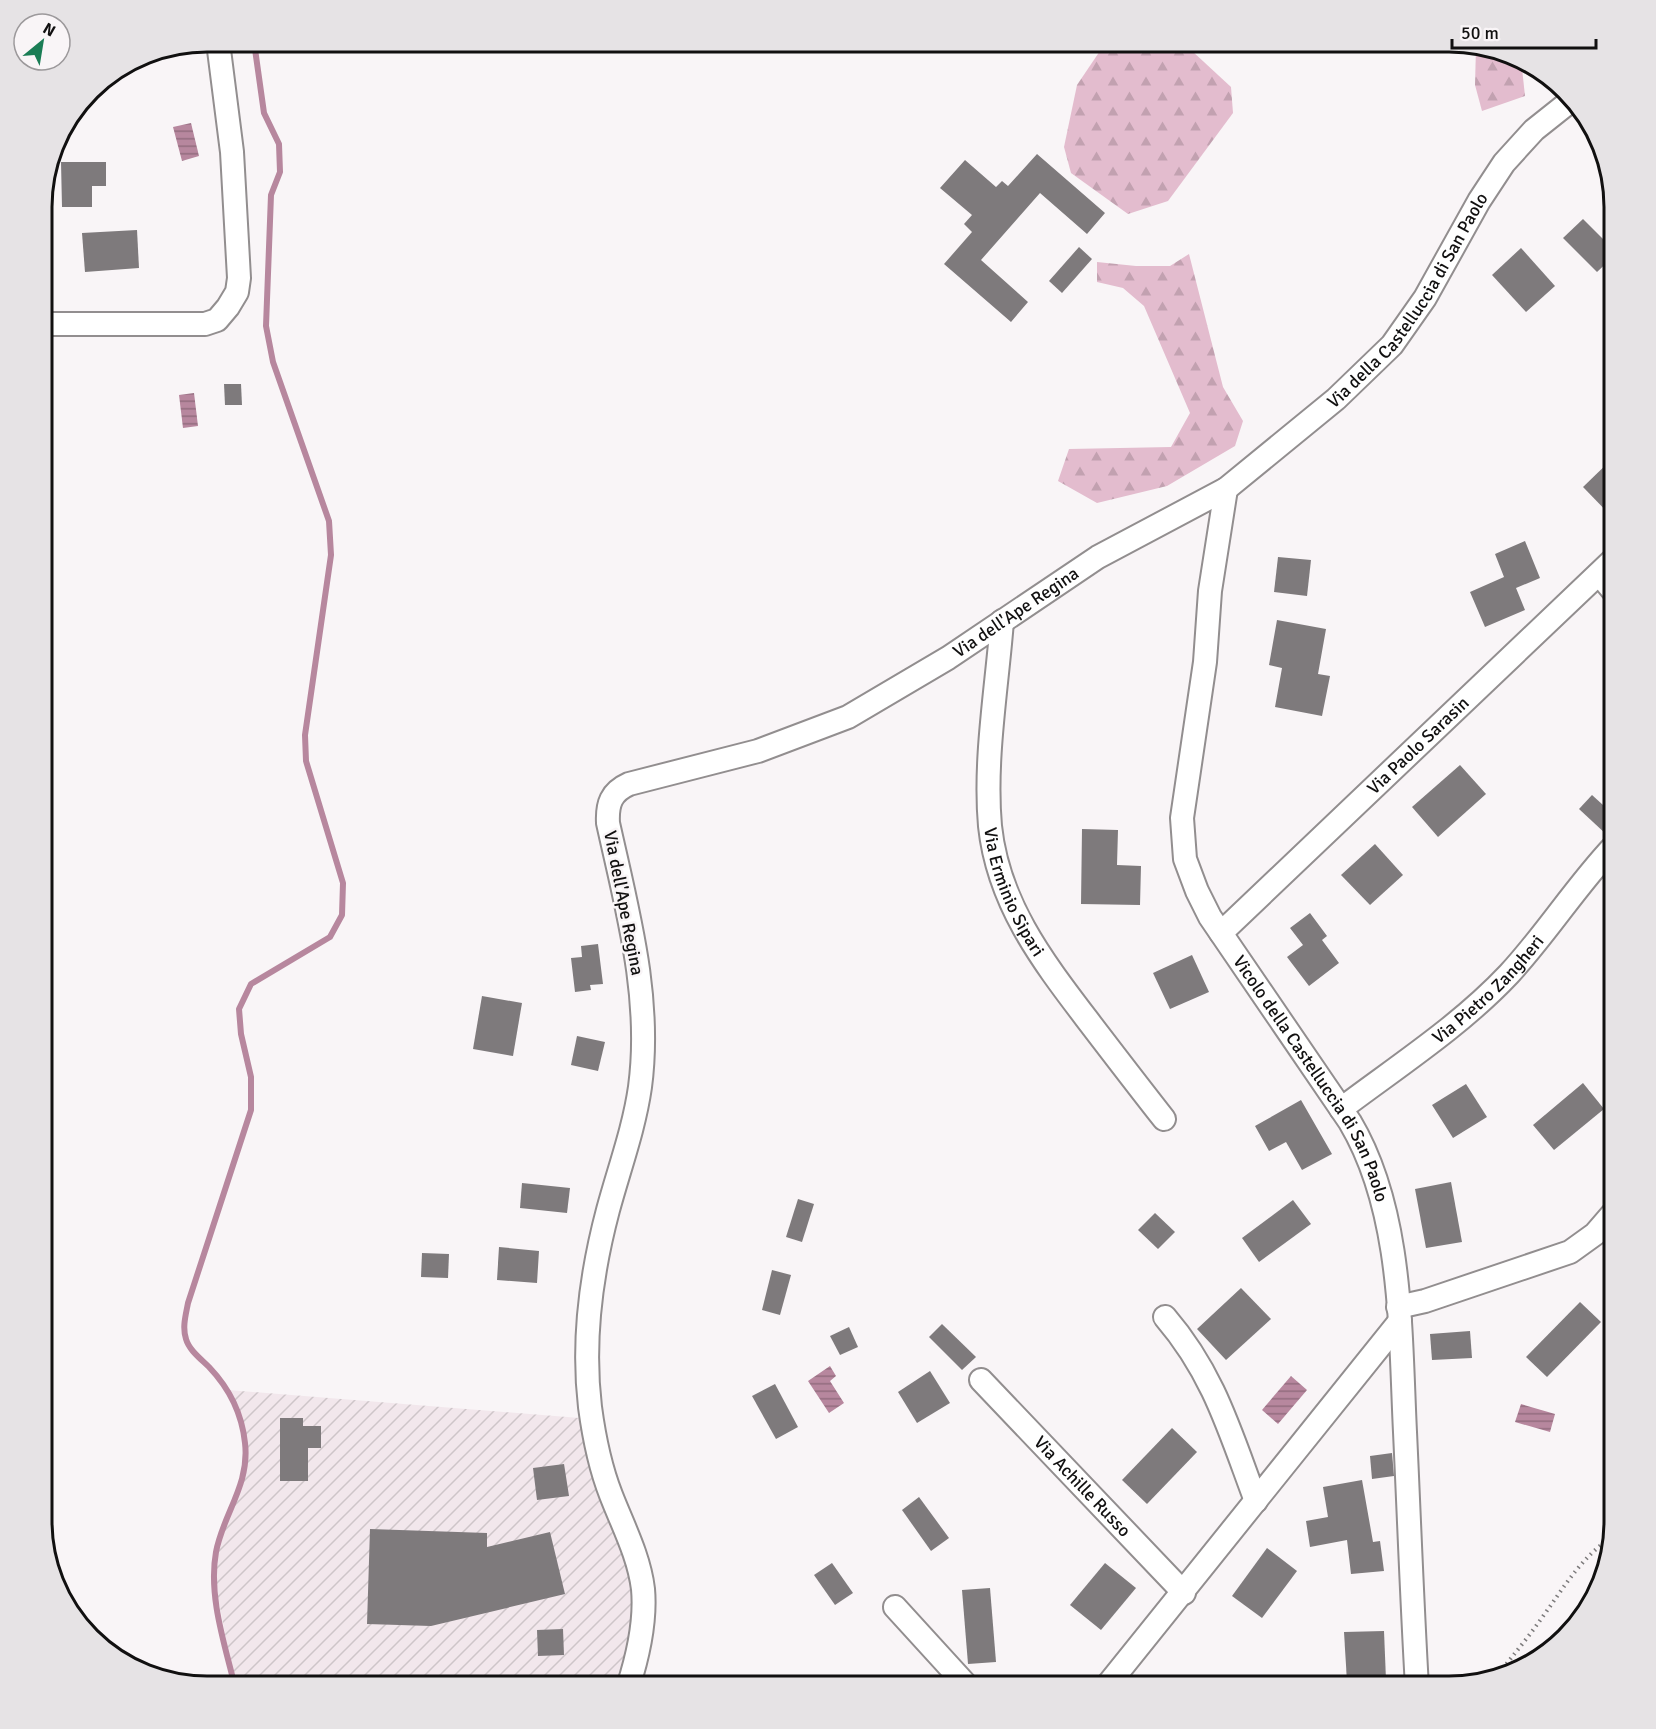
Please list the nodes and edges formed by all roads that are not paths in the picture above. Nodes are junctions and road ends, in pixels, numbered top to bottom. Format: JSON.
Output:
{"nodes":[{"id":1,"x":219,"y":53,"type":"edge"},
{"id":2,"x":1565,"y":105,"type":"edge"},
{"id":3,"x":53,"y":324,"type":"edge"},
{"id":4,"x":1226,"y":489,"type":"junction"},
{"id":5,"x":1604,"y":569,"type":"edge"},
{"id":6,"x":1002,"y":621,"type":"junction"},
{"id":7,"x":1604,"y":859,"type":"edge"},
{"id":8,"x":1221,"y":933,"type":"junction"},
{"id":9,"x":1341,"y":1109,"type":"junction"},
{"id":10,"x":1164,"y":1119,"type":"dead end"},
{"id":11,"x":1604,"y":1222,"type":"edge"},
{"id":12,"x":1399,"y":1314,"type":"junction"},
{"id":13,"x":1165,"y":1317,"type":"dead end"},
{"id":14,"x":981,"y":1380,"type":"dead end"},
{"id":15,"x":1256,"y":1501,"type":"junction"},
{"id":16,"x":1184,"y":1593,"type":"junction"},
{"id":17,"x":895,"y":1606,"type":"dead end"},
{"id":18,"x":631,"y":1676,"type":"edge"},
{"id":19,"x":958,"y":1676,"type":"edge"},
{"id":20,"x":1115,"y":1676,"type":"edge"},
{"id":21,"x":1416,"y":1676,"type":"edge"}],
"edges":[{"from":1,"to":3,"type":"street"},
{"from":2,"to":4,"type":"street","name":"Via della Castelluccia di San Paolo"},
{"from":4,"to":6,"type":"street","name":"Via dell'Ape Regina"},
{"from":4,"to":8,"type":"street","name":"Vicolo della Castelluccia di San Paolo"},
{"from":5,"to":8,"type":"street","name":"Via Paolo Sarasin"},
{"from":6,"to":10,"type":"street","name":"Via Erminio Sipari"},
{"from":6,"to":18,"type":"street","name":"Via dell'Ape Regina"},
{"from":7,"to":9,"type":"street","name":"Via Pietro Zangheri"},
{"from":8,"to":9,"type":"street","name":"Vicolo della Castelluccia di San Paolo"},
{"from":9,"to":12,"type":"street","name":"Vicolo della Castelluccia di San Paolo"},
{"from":11,"to":12,"type":"street"},
{"from":12,"to":15,"type":"street"},
{"from":12,"to":21,"type":"street","name":"Vicolo della Castelluccia di San Paolo"},
{"from":13,"to":15,"type":"street"},
{"from":14,"to":16,"type":"street","name":"Via Achille Russo"},
{"from":15,"to":16,"type":"street"},
{"from":16,"to":20,"type":"street"},
{"from":17,"to":19,"type":"street"}]}
